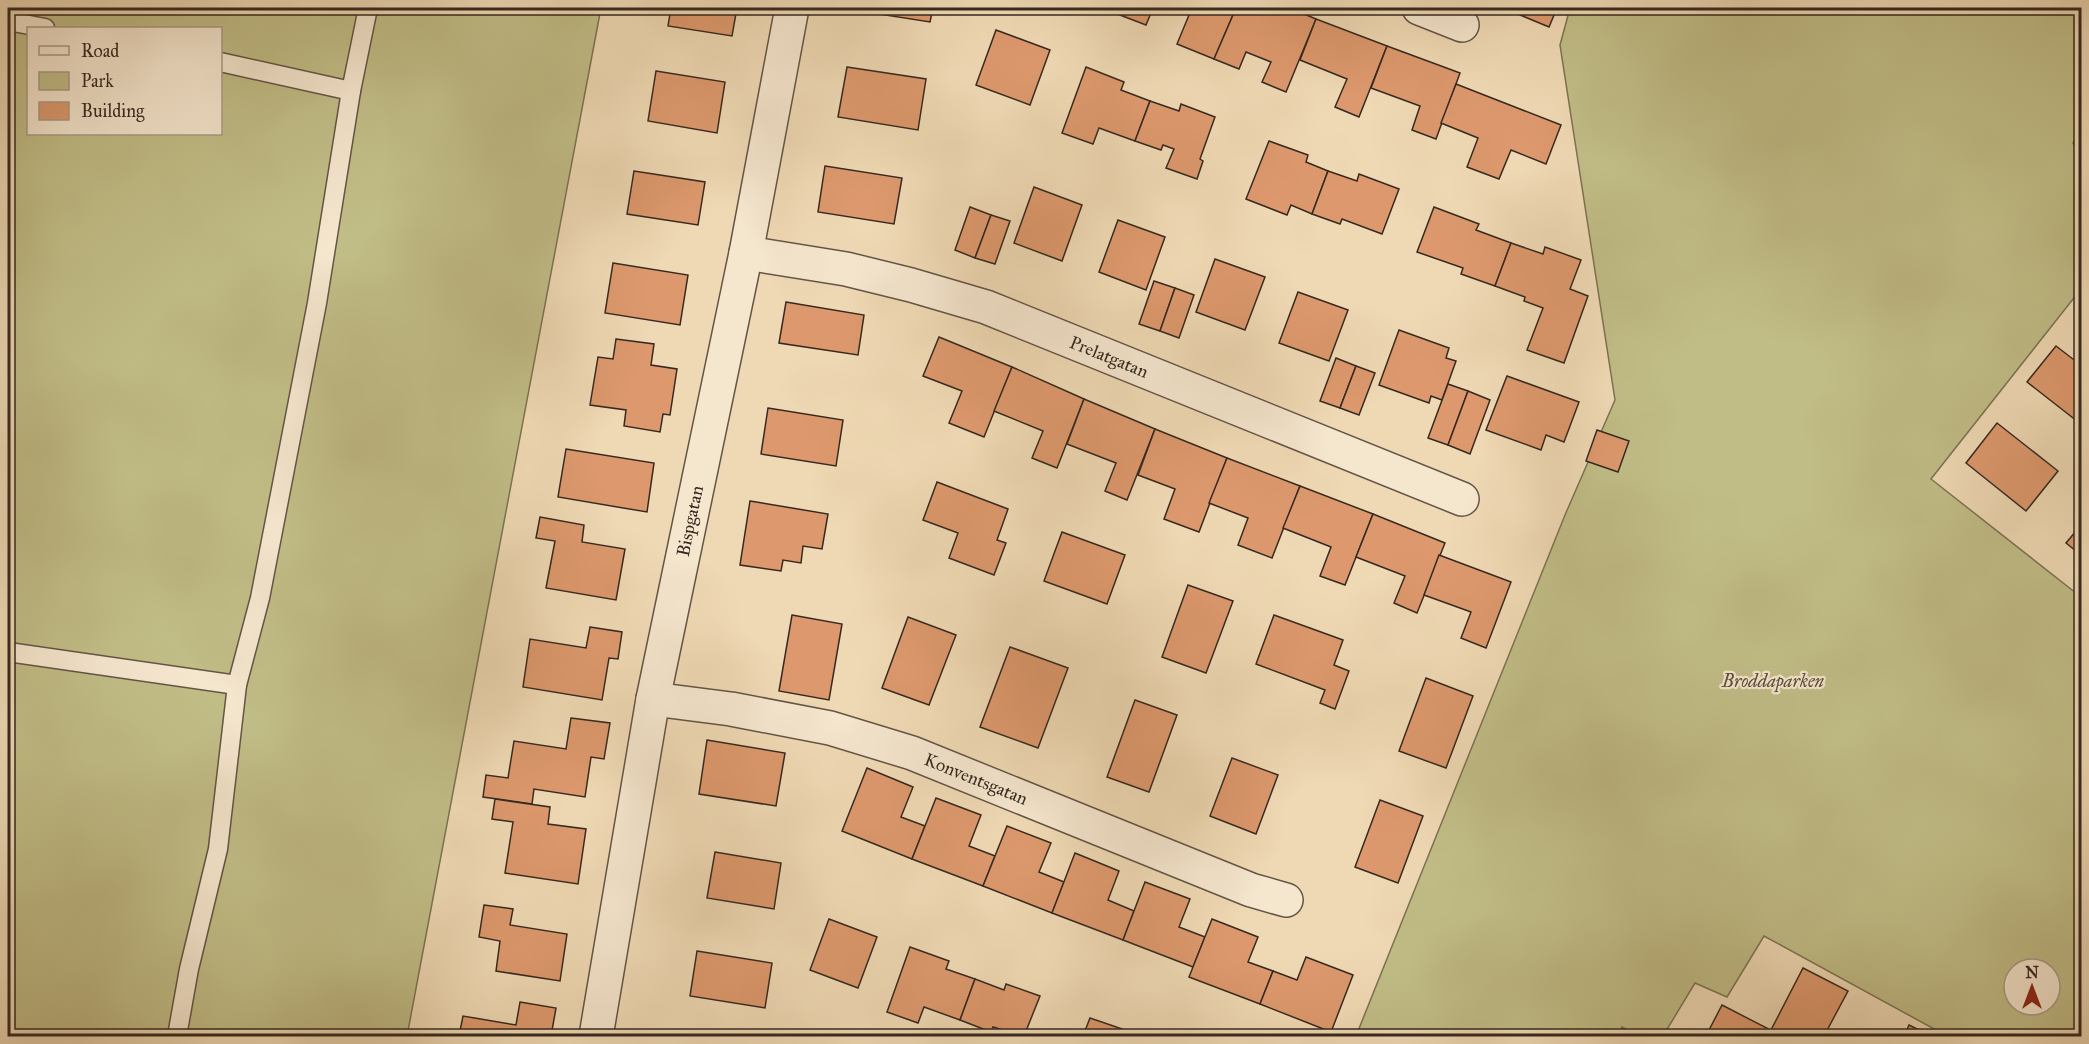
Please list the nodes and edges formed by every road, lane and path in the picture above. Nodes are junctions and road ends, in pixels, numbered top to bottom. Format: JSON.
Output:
{"nodes":[{"id":1,"x":368,"y":8,"type":"edge"},
{"id":2,"x":792,"y":8,"type":"edge"},
{"id":3,"x":1419,"y":8,"type":"edge"},
{"id":4,"x":8,"y":21,"type":"edge"},
{"id":5,"x":1462,"y":25,"type":"dead end"},
{"id":6,"x":40,"y":27,"type":"edge"},
{"id":7,"x":222,"y":62,"type":"edge"},
{"id":8,"x":351,"y":91,"type":"junction"},
{"id":9,"x":746,"y":253,"type":"junction"},
{"id":10,"x":1462,"y":499,"type":"dead end"},
{"id":11,"x":8,"y":652,"type":"edge"},
{"id":12,"x":237,"y":685,"type":"junction"},
{"id":13,"x":653,"y":699,"type":"junction"},
{"id":14,"x":1286,"y":900,"type":"dead end"},
{"id":15,"x":177,"y":1036,"type":"edge"},
{"id":16,"x":596,"y":1036,"type":"edge"}],
"edges":[{"from":1,"to":8,"type":"lane"},
{"from":2,"to":9,"type":"street","name":"Bispgatan"},
{"from":3,"to":5,"type":"street"},
{"from":4,"to":6,"type":"lane"},
{"from":7,"to":8,"type":"lane"},
{"from":8,"to":12,"type":"lane"},
{"from":9,"to":10,"type":"street","name":"Prelatgatan"},
{"from":9,"to":13,"type":"street","name":"Bispgatan"},
{"from":11,"to":12,"type":"lane"},
{"from":12,"to":15,"type":"lane"},
{"from":13,"to":14,"type":"street","name":"Konventsgatan"},
{"from":13,"to":16,"type":"street","name":"Bispgatan"}]}
